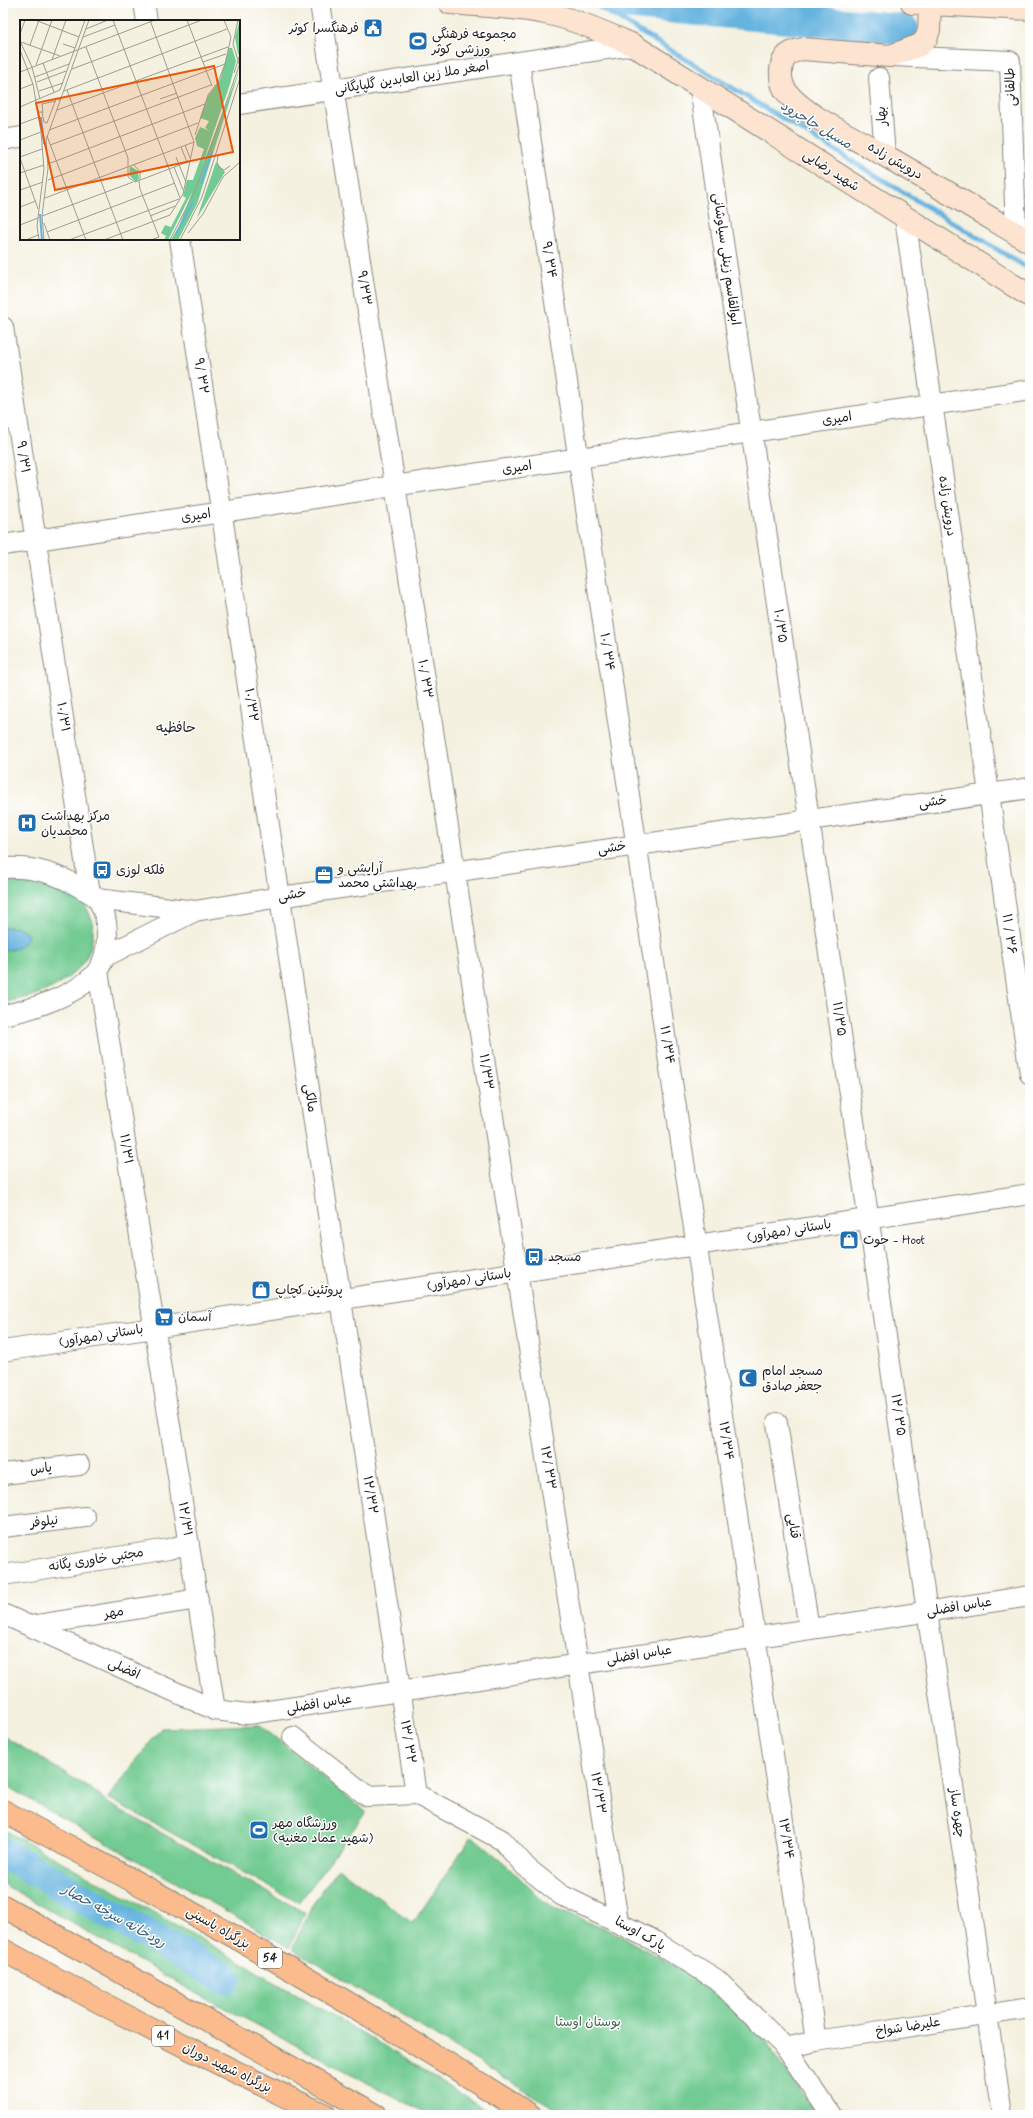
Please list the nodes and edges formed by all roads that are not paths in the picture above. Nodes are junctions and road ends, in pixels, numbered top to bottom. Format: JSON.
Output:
{"nodes":[{"id":1,"x":144,"y":3,"type":"edge"},
{"id":2,"x":320,"y":3,"type":"edge"},
{"id":3,"x":450,"y":3,"type":"edge"},
{"id":4,"x":921,"y":4,"type":"edge"},
{"id":5,"x":1030,"y":9,"type":"edge"},
{"id":6,"x":147,"y":20,"type":"edge"},
{"id":7,"x":633,"y":45,"type":"junction"},
{"id":8,"x":890,"y":56,"type":"junction"},
{"id":9,"x":519,"y":62,"type":"junction"},
{"id":10,"x":879,"y":78,"type":"dead end"},
{"id":11,"x":700,"y":87,"type":"junction"},
{"id":12,"x":333,"y":90,"type":"junction"},
{"id":13,"x":240,"y":104,"type":"edge"},
{"id":14,"x":20,"y":137,"type":"edge"},
{"id":15,"x":3,"y":140,"type":"edge"},
{"id":16,"x":885,"y":155,"type":"junction"},
{"id":17,"x":904,"y":218,"type":"junction"},
{"id":18,"x":1023,"y":238,"type":"edge"},
{"id":19,"x":180,"y":240,"type":"edge"},
{"id":20,"x":1024,"y":288,"type":"edge"},
{"id":21,"x":3,"y":327,"type":"edge"},
{"id":22,"x":1030,"y":390,"type":"edge"},
{"id":23,"x":932,"y":405,"type":"junction"},
{"id":24,"x":752,"y":432,"type":"junction"},
{"id":25,"x":578,"y":458,"type":"junction"},
{"id":26,"x":395,"y":486,"type":"junction"},
{"id":27,"x":222,"y":512,"type":"junction"},
{"id":28,"x":36,"y":540,"type":"junction"},
{"id":29,"x":3,"y":545,"type":"edge"},
{"id":30,"x":1030,"y":788,"type":"edge"},
{"id":31,"x":989,"y":794,"type":"junction"},
{"id":32,"x":809,"y":820,"type":"junction"},
{"id":33,"x":636,"y":845,"type":"junction"},
{"id":34,"x":3,"y":868,"type":"edge"},
{"id":35,"x":455,"y":872,"type":"junction"},
{"id":36,"x":94,"y":896,"type":"junction"},
{"id":37,"x":280,"y":897,"type":"junction"},
{"id":38,"x":194,"y":911,"type":"junction"},
{"id":39,"x":101,"y":964,"type":"junction"},
{"id":40,"x":3,"y":1015,"type":"edge"},
{"id":41,"x":1030,"y":1074,"type":"edge"},
{"id":42,"x":1030,"y":1194,"type":"edge"},
{"id":43,"x":868,"y":1218,"type":"junction"},
{"id":44,"x":697,"y":1245,"type":"junction"},
{"id":45,"x":517,"y":1272,"type":"junction"},
{"id":46,"x":341,"y":1300,"type":"junction"},
{"id":47,"x":154,"y":1328,"type":"junction"},
{"id":48,"x":3,"y":1351,"type":"edge"},
{"id":49,"x":777,"y":1423,"type":"dead end"},
{"id":50,"x":79,"y":1465,"type":"dead end"},
{"id":51,"x":3,"y":1474,"type":"edge"},
{"id":52,"x":85,"y":1517,"type":"dead end"},
{"id":53,"x":3,"y":1527,"type":"edge"},
{"id":54,"x":189,"y":1543,"type":"junction"},
{"id":55,"x":3,"y":1575,"type":"edge"},
{"id":56,"x":1030,"y":1596,"type":"edge"},
{"id":57,"x":198,"y":1599,"type":"junction"},
{"id":58,"x":927,"y":1612,"type":"junction"},
{"id":59,"x":3,"y":1614,"type":"edge"},
{"id":60,"x":30,"y":1626,"type":"junction"},
{"id":61,"x":809,"y":1629,"type":"junction"},
{"id":62,"x":756,"y":1637,"type":"junction"},
{"id":63,"x":578,"y":1664,"type":"junction"},
{"id":64,"x":400,"y":1691,"type":"junction"},
{"id":65,"x":216,"y":1710,"type":"junction"},
{"id":66,"x":248,"y":1714,"type":"joint"},
{"id":67,"x":293,"y":1737,"type":"dead end"},
{"id":68,"x":416,"y":1794,"type":"junction"},
{"id":69,"x":3,"y":1811,"type":"edge"},
{"id":70,"x":3,"y":1906,"type":"edge"},
{"id":71,"x":618,"y":1921,"type":"junction"},
{"id":72,"x":3,"y":1950,"type":"edge"},
{"id":73,"x":1030,"y":2008,"type":"edge"},
{"id":74,"x":987,"y":2014,"type":"junction"},
{"id":75,"x":816,"y":2041,"type":"junction"},
{"id":76,"x":786,"y":2048,"type":"junction"},
{"id":77,"x":325,"y":2115,"type":"edge"},
{"id":78,"x":376,"y":2115,"type":"edge"},
{"id":79,"x":530,"y":2115,"type":"edge"},
{"id":80,"x":831,"y":2115,"type":"edge"},
{"id":81,"x":1002,"y":2115,"type":"edge"}],
"edges":[{"from":1,"to":6,"type":"street"},
{"from":2,"to":12,"type":"street","name":"۹/۳۳"},
{"from":3,"to":7,"type":"main road","name":"شهید رضایی"},
{"from":4,"to":5,"type":"main road"},
{"from":4,"to":8,"type":"main road","name":"درویش زاده"},
{"from":7,"to":9,"type":"street","name":"اصغر ملا زین العابدین گلپایگانی"},
{"from":7,"to":11,"type":"main road","name":"شهید رضایی"},
{"from":8,"to":16,"type":"main road","name":"درویش زاده"},
{"from":8,"to":18,"type":"street","name":"طالقانی"},
{"from":9,"to":12,"type":"street","name":"اصغر ملا زین العابدین گلپایگانی"},
{"from":9,"to":25,"type":"street","name":"۹/ ۳۴"},
{"from":10,"to":16,"type":"street","name":"بهار"},
{"from":11,"to":17,"type":"main road","name":"شهید رضایی"},
{"from":11,"to":24,"type":"street","name":"ابوالقاسم زینلی سیاوشانی"},
{"from":12,"to":13,"type":"street","name":"اصغر ملا زین العابدین گلپایگانی"},
{"from":12,"to":26,"type":"street","name":"۹/۳۳"},
{"from":14,"to":15,"type":"street"},
{"from":16,"to":18,"type":"main road","name":"درویش زاده"},
{"from":17,"to":20,"type":"main road","name":"شهید رضایی"},
{"from":17,"to":23,"type":"street","name":"درویش زاده"},
{"from":19,"to":27,"type":"street","name":"۹/ ۳۲"},
{"from":21,"to":28,"type":"street","name":"۹ /۳۱"},
{"from":22,"to":23,"type":"street","name":"امیری"},
{"from":23,"to":24,"type":"street","name":"امیری"},
{"from":23,"to":31,"type":"street","name":"درویش زاده"},
{"from":24,"to":25,"type":"street","name":"امیری"},
{"from":24,"to":32,"type":"street","name":"۱۰/۳۵"},
{"from":25,"to":26,"type":"street","name":"امیری"},
{"from":25,"to":33,"type":"street","name":"۱۰/ ۳۴"},
{"from":26,"to":27,"type":"street","name":"امیری"},
{"from":26,"to":35,"type":"street","name":"۱۰/ ۳۳"},
{"from":27,"to":28,"type":"street","name":"امیری"},
{"from":27,"to":37,"type":"street","name":"۱۰/۳۲"},
{"from":28,"to":29,"type":"street","name":"امیری"},
{"from":28,"to":36,"type":"street","name":"۱۰/۳۱"},
{"from":30,"to":31,"type":"street","name":"خشی"},
{"from":31,"to":32,"type":"street","name":"خشی"},
{"from":31,"to":41,"type":"street","name":"۱۱ / ۳۶"},
{"from":32,"to":33,"type":"street","name":"خشی"},
{"from":32,"to":43,"type":"street","name":"۱۱/۳۵"},
{"from":33,"to":35,"type":"street","name":"خشی"},
{"from":33,"to":44,"type":"street","name":"۱۱ /۳۴"},
{"from":34,"to":36,"type":"street","name":"خشی"},
{"from":35,"to":37,"type":"street","name":"خشی"},
{"from":35,"to":45,"type":"street","name":"۱۱/۳۳"},
{"from":36,"to":38,"type":"street","name":"خشی"},
{"from":36,"to":39,"type":"street","name":"۱۰/۳۱"},
{"from":37,"to":38,"type":"street","name":"خشی"},
{"from":37,"to":46,"type":"street","name":"مالکی"},
{"from":38,"to":39,"type":"street","name":"خشی"},
{"from":39,"to":40,"type":"street","name":"خشی"},
{"from":39,"to":47,"type":"street","name":"۱۱/۳۱"},
{"from":42,"to":43,"type":"street","name":"باستانی (مهرآور)"},
{"from":43,"to":44,"type":"street","name":"باستانی (مهرآور)"},
{"from":43,"to":58,"type":"street","name":"۱۲/ ۳۵"},
{"from":44,"to":45,"type":"street","name":"باستانی (مهرآور)"},
{"from":44,"to":62,"type":"street","name":"۱۲/۳۴"},
{"from":45,"to":46,"type":"street","name":"باستانی (مهرآور)"},
{"from":45,"to":63,"type":"street","name":"۱۲/ ۳۳"},
{"from":46,"to":47,"type":"street","name":"باستانی (مهرآور)"},
{"from":46,"to":64,"type":"street","name":"۱۲/۳۲"},
{"from":47,"to":48,"type":"street","name":"باستانی (مهرآور)"},
{"from":47,"to":54,"type":"street","name":"۱۲/۳۱"},
{"from":49,"to":61,"type":"street","name":"قنایی"},
{"from":50,"to":51,"type":"street","name":"یاس"},
{"from":52,"to":53,"type":"street","name":"نیلوفر"},
{"from":54,"to":55,"type":"street","name":"مجتبی خاوری یگانه"},
{"from":54,"to":57,"type":"street","name":"۱۲/۳۱"},
{"from":56,"to":58,"type":"street","name":"عباس افضلی"},
{"from":57,"to":60,"type":"street","name":"مهر"},
{"from":57,"to":65,"type":"street","name":"۱۲/۳۱"},
{"from":58,"to":61,"type":"street","name":"عباس افضلی"},
{"from":58,"to":74,"type":"street","name":"چهره ساز"},
{"from":59,"to":60,"type":"street","name":"افضلی"},
{"from":60,"to":65,"type":"street","name":"افضلی"},
{"from":61,"to":62,"type":"street","name":"عباس افضلی"},
{"from":62,"to":63,"type":"street","name":"عباس افضلی"},
{"from":62,"to":75,"type":"street","name":"۱۳/۳۴"},
{"from":63,"to":64,"type":"street","name":"عباس افضلی"},
{"from":63,"to":71,"type":"street","name":"۱۳/۳۳"},
{"from":64,"to":66,"type":"street","name":"عباس افضلی"},
{"from":64,"to":68,"type":"street","name":"۱۳/ ۳۲"},
{"from":65,"to":66,"type":"street","name":"افضلی"},
{"from":67,"to":68,"type":"street"},
{"from":68,"to":71,"type":"street","name":"پارک اوستا"},
{"from":69,"to":79,"type":"highway","name":"بزرگراه یاسینی","number":"54"},
{"from":70,"to":78,"type":"highway"},
{"from":71,"to":76,"type":"street","name":"پارک اوستا"},
{"from":72,"to":77,"type":"highway","name":"بزرگراه شهید دوران","number":"41"},
{"from":73,"to":74,"type":"street","name":"علیرضا شواخ"},
{"from":74,"to":75,"type":"street","name":"علیرضا شواخ"},
{"from":74,"to":81,"type":"street","name":"چهره ساز"},
{"from":75,"to":76,"type":"street","name":"علیرضا شواخ"},
{"from":76,"to":80,"type":"street","name":"پارک اوستا"}]}
